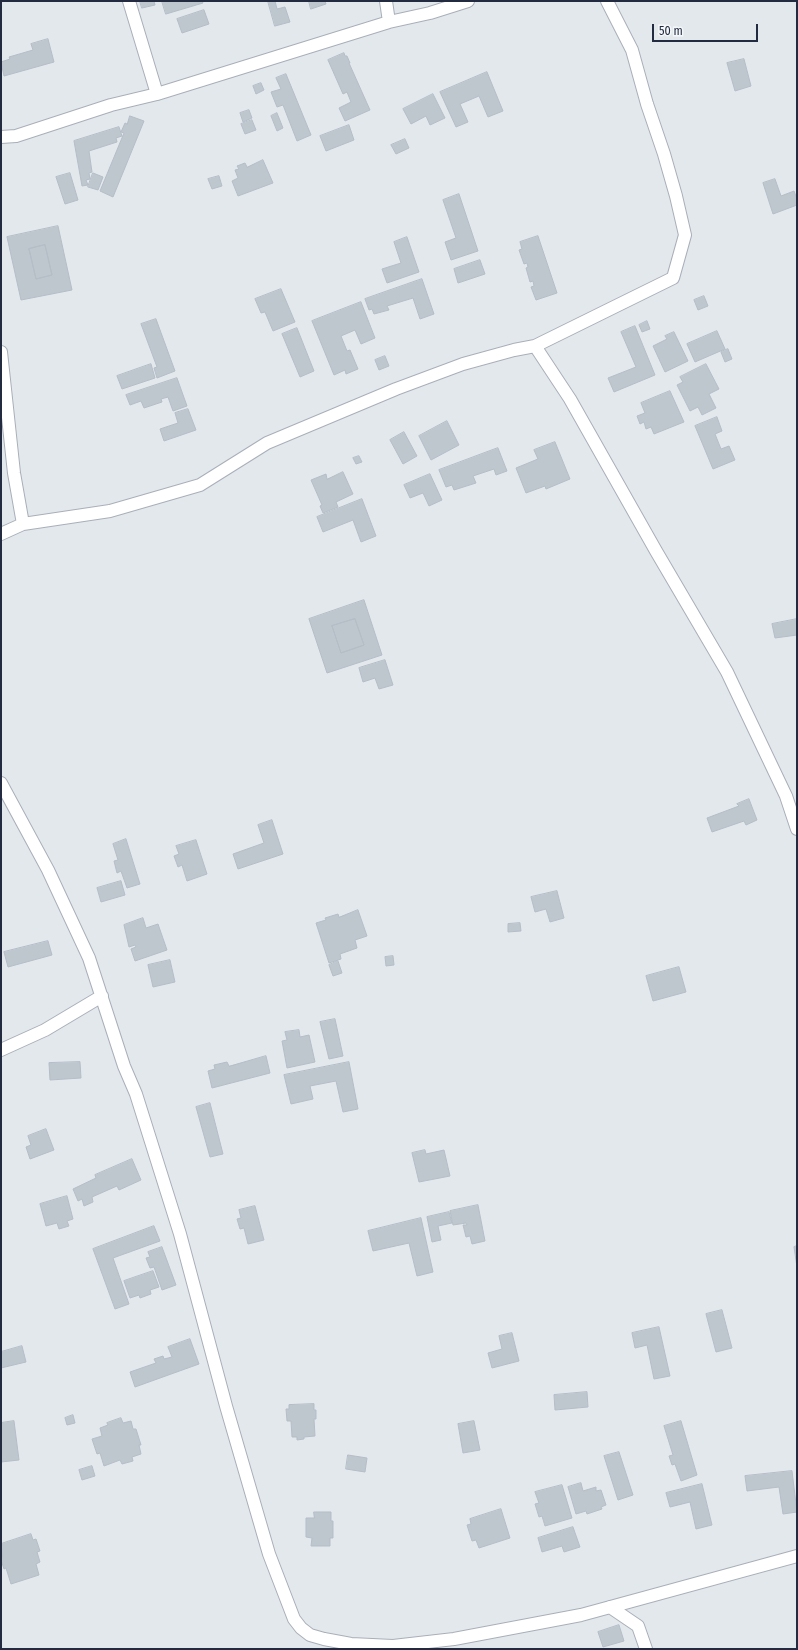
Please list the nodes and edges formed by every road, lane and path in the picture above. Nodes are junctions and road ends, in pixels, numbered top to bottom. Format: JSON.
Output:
{"nodes":[{"id":1,"x":129,"y":1,"type":"edge"},
{"id":2,"x":386,"y":1,"type":"edge"},
{"id":3,"x":468,"y":1,"type":"edge"},
{"id":4,"x":607,"y":1,"type":"edge"},
{"id":5,"x":388,"y":22,"type":"junction"},
{"id":6,"x":157,"y":94,"type":"junction"},
{"id":7,"x":1,"y":137,"type":"edge"},
{"id":8,"x":535,"y":346,"type":"junction"},
{"id":9,"x":1,"y":352,"type":"edge"},
{"id":10,"x":23,"y":524,"type":"junction"},
{"id":11,"x":1,"y":534,"type":"edge"},
{"id":12,"x":1,"y":783,"type":"edge"},
{"id":13,"x":797,"y":830,"type":"edge"},
{"id":14,"x":102,"y":996,"type":"junction"},
{"id":15,"x":1,"y":1050,"type":"edge"},
{"id":16,"x":797,"y":1556,"type":"edge"},
{"id":17,"x":610,"y":1607,"type":"junction"},
{"id":18,"x":353,"y":1646,"type":"edge"},
{"id":19,"x":646,"y":1649,"type":"edge"}],
"edges":[{"from":1,"to":6,"type":"street"},
{"from":2,"to":5,"type":"street"},
{"from":3,"to":5,"type":"street"},
{"from":4,"to":8,"type":"street"},
{"from":5,"to":6,"type":"street"},
{"from":6,"to":7,"type":"street"},
{"from":8,"to":10,"type":"street"},
{"from":8,"to":13,"type":"street"},
{"from":9,"to":10,"type":"street"},
{"from":10,"to":11,"type":"street"},
{"from":12,"to":14,"type":"street"},
{"from":14,"to":15,"type":"street"},
{"from":14,"to":18,"type":"street"},
{"from":16,"to":17,"type":"street"},
{"from":17,"to":18,"type":"street"},
{"from":17,"to":19,"type":"street"}]}
